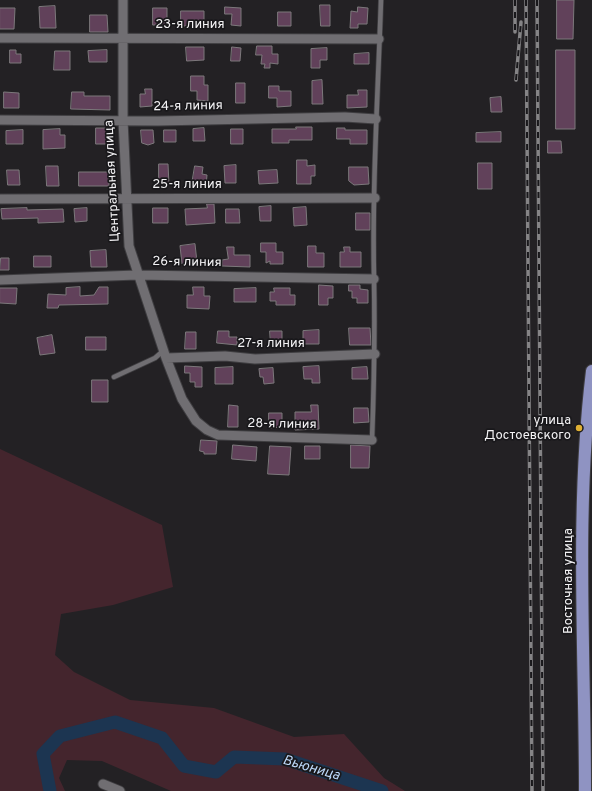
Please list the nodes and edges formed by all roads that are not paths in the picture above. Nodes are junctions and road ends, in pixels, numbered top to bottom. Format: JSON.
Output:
{"nodes":[{"id":1,"x":123,"y":0,"type":"edge"},
{"id":2,"x":381,"y":0,"type":"edge"},
{"id":3,"x":0,"y":38,"type":"edge"},
{"id":4,"x":123,"y":38,"type":"junction"},
{"id":5,"x":379,"y":39,"type":"junction"},
{"id":6,"x":376,"y":119,"type":"junction"},
{"id":7,"x":0,"y":120,"type":"edge"},
{"id":8,"x":123,"y":120,"type":"junction"},
{"id":9,"x":127,"y":198,"type":"junction"},
{"id":10,"x":375,"y":198,"type":"junction"},
{"id":11,"x":0,"y":199,"type":"edge"},
{"id":12,"x":137,"y":275,"type":"junction"},
{"id":13,"x":374,"y":279,"type":"junction"},
{"id":14,"x":0,"y":280,"type":"edge"},
{"id":15,"x":165,"y":354,"type":"junction"},
{"id":16,"x":375,"y":354,"type":"junction"},
{"id":17,"x":592,"y":372,"type":"edge"},
{"id":18,"x":114,"y":377,"type":"dead end"},
{"id":19,"x":590,"y":402,"type":"edge"},
{"id":20,"x":196,"y":420,"type":"joint"},
{"id":21,"x":372,"y":440,"type":"joint"},
{"id":22,"x":588,"y":481,"type":"edge"},
{"id":23,"x":103,"y":784,"type":"dead end"},
{"id":24,"x":120,"y":791,"type":"edge"},
{"id":25,"x":585,"y":791,"type":"edge"}],
"edges":[{"from":1,"to":4,"type":"street","name":"Центральная улица"},
{"from":2,"to":5,"type":"lane"},
{"from":3,"to":4,"type":"street","name":"23-я линия"},
{"from":4,"to":5,"type":"street","name":"23-я линия"},
{"from":4,"to":8,"type":"street","name":"Центральная улица"},
{"from":5,"to":6,"type":"lane"},
{"from":6,"to":8,"type":"street","name":"24-я линия"},
{"from":6,"to":10,"type":"lane"},
{"from":7,"to":8,"type":"street","name":"24-я линия"},
{"from":8,"to":9,"type":"street","name":"Центральная улица"},
{"from":9,"to":10,"type":"street","name":"25-я линия"},
{"from":9,"to":11,"type":"street","name":"25-я линия"},
{"from":9,"to":12,"type":"street","name":"Центральная улица"},
{"from":10,"to":13,"type":"lane"},
{"from":12,"to":13,"type":"street","name":"26-я линия"},
{"from":12,"to":14,"type":"street","name":"26-я линия"},
{"from":12,"to":15,"type":"street","name":"Центральная улица"},
{"from":13,"to":16,"type":"lane"},
{"from":15,"to":16,"type":"street","name":"27-я линия"},
{"from":15,"to":18,"type":"lane"},
{"from":15,"to":20,"type":"street","name":"Центральная улица"},
{"from":16,"to":21,"type":"lane"},
{"from":17,"to":19,"type":"main road","name":"Восточная улица"},
{"from":19,"to":22,"type":"main road","name":"Восточная улица"},
{"from":20,"to":21,"type":"street","name":"28-я линия"},
{"from":22,"to":25,"type":"main road","name":"Восточная улица"},
{"from":23,"to":24,"type":"street"}]}
